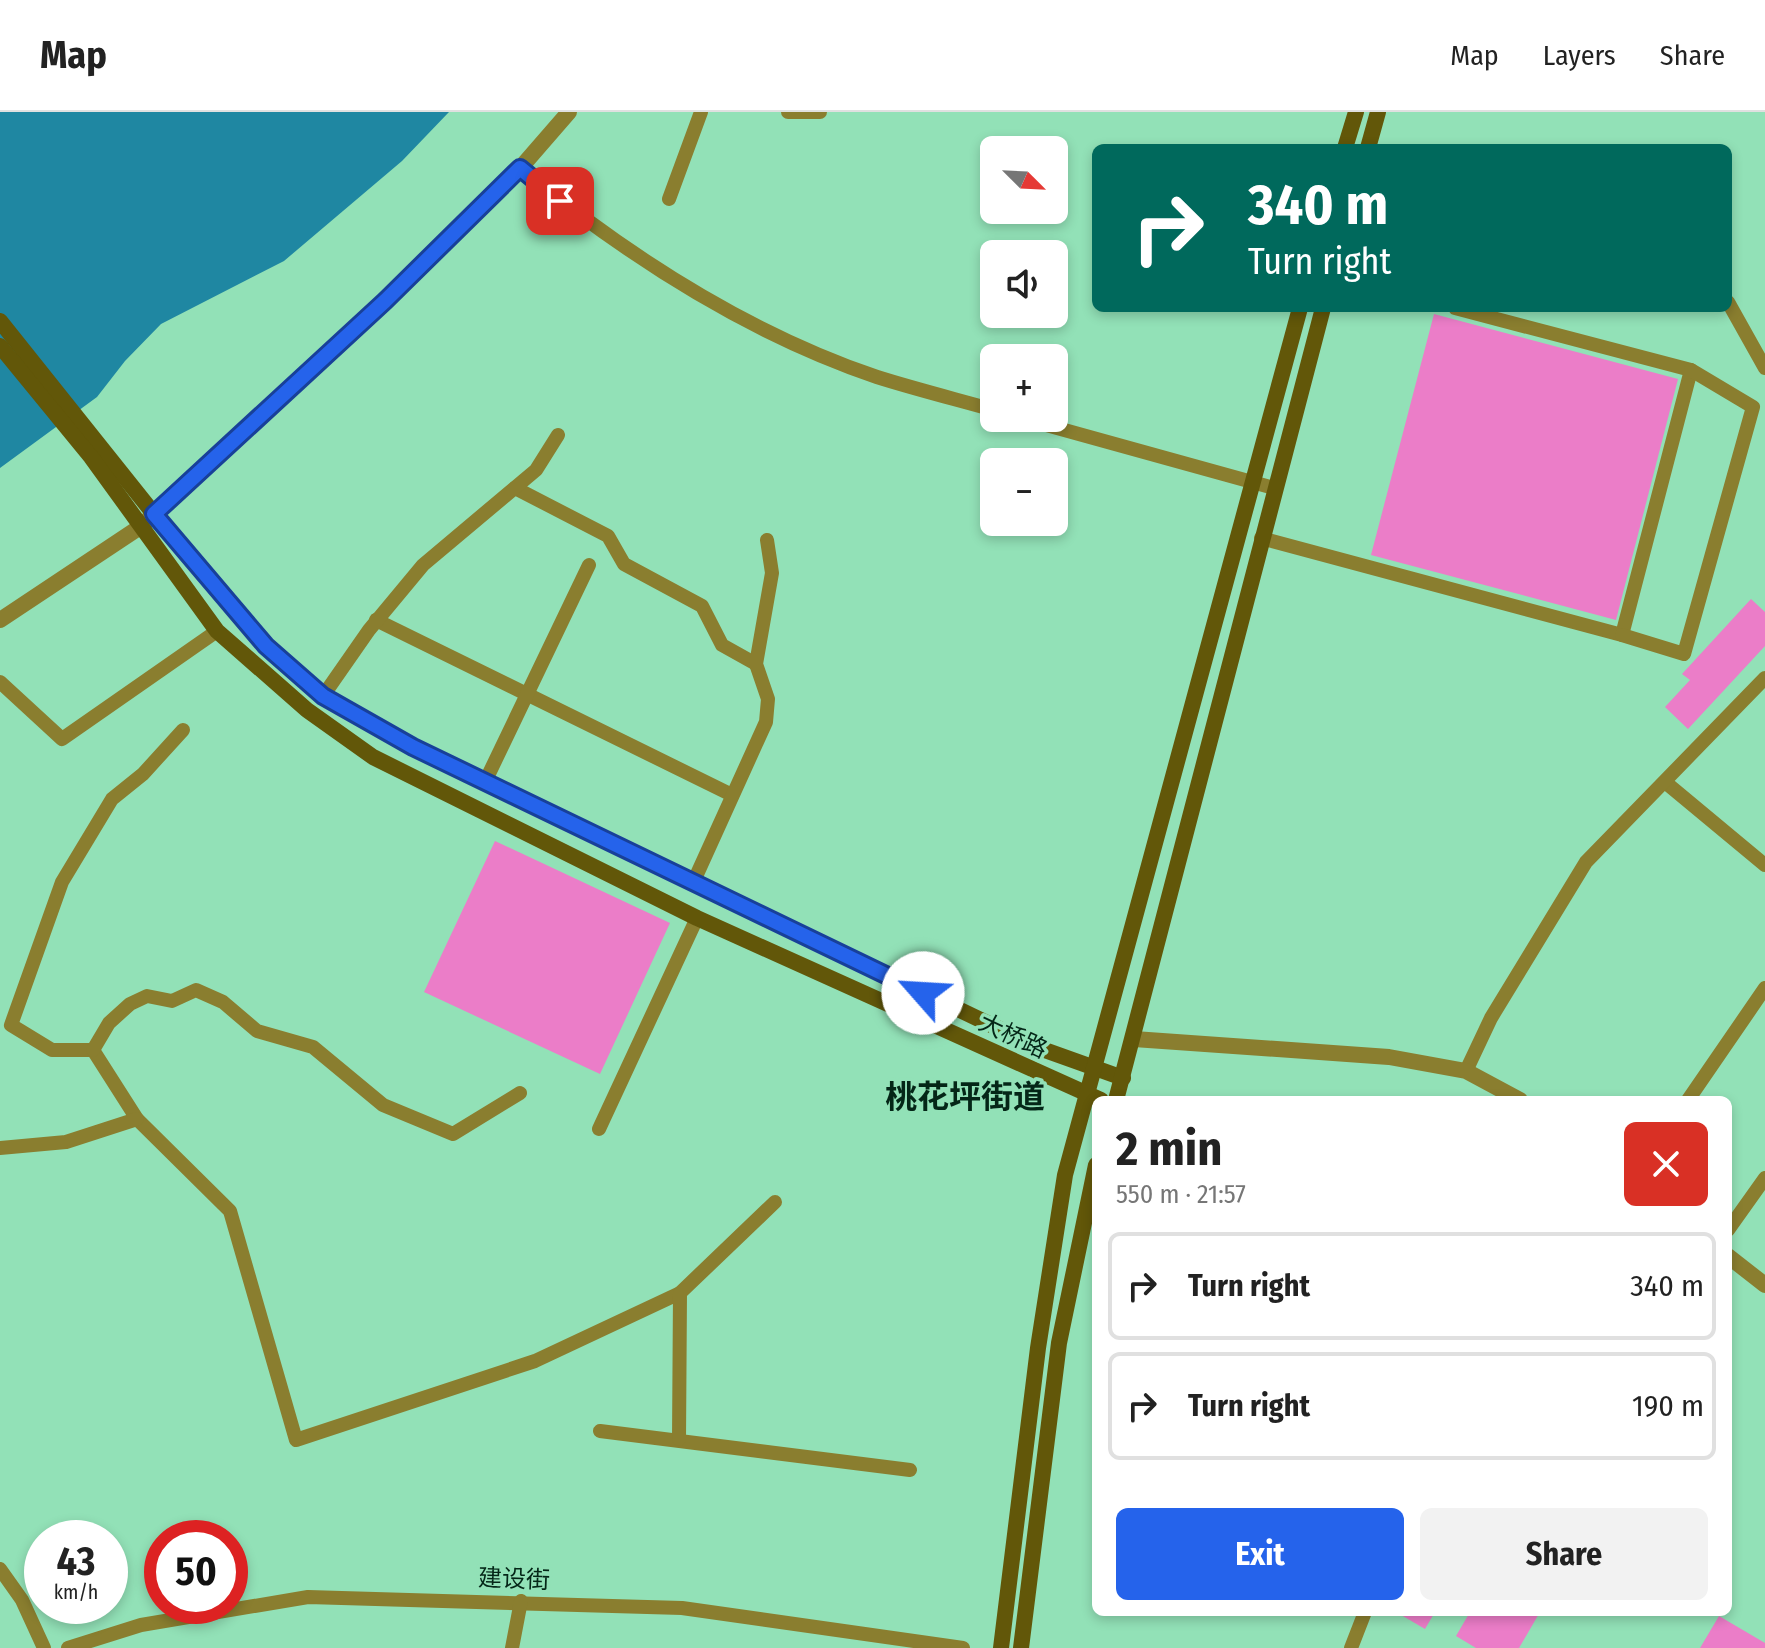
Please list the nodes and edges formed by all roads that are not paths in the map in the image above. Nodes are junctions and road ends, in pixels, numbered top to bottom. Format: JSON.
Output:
{"nodes":[{"id":1,"x":569,"y":112,"type":"edge"},
{"id":2,"x":701,"y":112,"type":"edge"},
{"id":3,"x":788,"y":112,"type":"edge"},
{"id":4,"x":820,"y":112,"type":"edge"},
{"id":5,"x":1356,"y":112,"type":"edge"},
{"id":6,"x":1378,"y":112,"type":"edge"},
{"id":7,"x":1346,"y":144,"type":"edge"},
{"id":8,"x":1369,"y":144,"type":"edge"},
{"id":9,"x":520,"y":168,"type":"junction"},
{"id":10,"x":669,"y":199,"type":"dead end"},
{"id":11,"x":1732,"y":309,"type":"edge"},
{"id":12,"x":1299,"y":312,"type":"edge"},
{"id":13,"x":1322,"y":312,"type":"edge"},
{"id":14,"x":1470,"y":312,"type":"edge"},
{"id":15,"x":0,"y":321,"type":"edge"},
{"id":16,"x":0,"y":346,"type":"edge"},
{"id":17,"x":1765,"y":368,"type":"edge"},
{"id":18,"x":1691,"y":370,"type":"junction"},
{"id":19,"x":980,"y":406,"type":"edge"},
{"id":20,"x":1068,"y":432,"type":"edge"},
{"id":21,"x":558,"y":435,"type":"dead end"},
{"id":22,"x":96,"y":452,"type":"junction"},
{"id":23,"x":1253,"y":485,"type":"junction"},
{"id":24,"x":515,"y":488,"type":"junction"},
{"id":25,"x":1274,"y":488,"type":"junction"},
{"id":26,"x":154,"y":514,"type":"junction"},
{"id":27,"x":140,"y":527,"type":"junction"},
{"id":28,"x":1261,"y":538,"type":"junction"},
{"id":29,"x":767,"y":540,"type":"dead end"},
{"id":30,"x":589,"y":565,"type":"dead end"},
{"id":31,"x":0,"y":620,"type":"edge"},
{"id":32,"x":376,"y":620,"type":"junction"},
{"id":33,"x":217,"y":631,"type":"junction"},
{"id":34,"x":1622,"y":635,"type":"junction"},
{"id":35,"x":756,"y":664,"type":"junction"},
{"id":36,"x":1765,"y":678,"type":"edge"},
{"id":37,"x":0,"y":682,"type":"edge"},
{"id":38,"x":527,"y":694,"type":"junction"},
{"id":39,"x":323,"y":696,"type":"junction"},
{"id":40,"x":183,"y":730,"type":"dead end"},
{"id":41,"x":485,"y":782,"type":"junction"},
{"id":42,"x":1665,"y":782,"type":"junction"},
{"id":43,"x":732,"y":795,"type":"junction"},
{"id":44,"x":1765,"y":865,"type":"edge"},
{"id":45,"x":693,"y":883,"type":"junction"},
{"id":46,"x":697,"y":918,"type":"junction"},
{"id":47,"x":1765,"y":988,"type":"edge"},
{"id":48,"x":1134,"y":1039,"type":"junction"},
{"id":49,"x":93,"y":1050,"type":"junction"},
{"id":50,"x":1094,"y":1069,"type":"junction"},
{"id":51,"x":1466,"y":1071,"type":"junction"},
{"id":52,"x":1123,"y":1078,"type":"junction"},
{"id":53,"x":520,"y":1093,"type":"dead end"},
{"id":54,"x":1094,"y":1096,"type":"edge"},
{"id":55,"x":1117,"y":1096,"type":"edge"},
{"id":56,"x":1513,"y":1096,"type":"edge"},
{"id":57,"x":1691,"y":1096,"type":"edge"},
{"id":58,"x":1092,"y":1097,"type":"edge"},
{"id":59,"x":1092,"y":1103,"type":"edge"},
{"id":60,"x":137,"y":1119,"type":"junction"},
{"id":61,"x":599,"y":1129,"type":"dead end"},
{"id":62,"x":0,"y":1148,"type":"edge"},
{"id":63,"x":1765,"y":1178,"type":"edge"},
{"id":64,"x":1092,"y":1184,"type":"edge"},
{"id":65,"x":775,"y":1202,"type":"dead end"},
{"id":66,"x":1732,"y":1224,"type":"edge"},
{"id":67,"x":1732,"y":1259,"type":"edge"},
{"id":68,"x":1765,"y":1285,"type":"edge"},
{"id":69,"x":680,"y":1293,"type":"junction"},
{"id":70,"x":600,"y":1431,"type":"dead end"},
{"id":71,"x":679,"y":1439,"type":"junction"},
{"id":72,"x":910,"y":1470,"type":"dead end"},
{"id":73,"x":0,"y":1569,"type":"edge"},
{"id":74,"x":521,"y":1601,"type":"junction"},
{"id":75,"x":1363,"y":1616,"type":"edge"},
{"id":76,"x":44,"y":1648,"type":"edge"},
{"id":77,"x":68,"y":1648,"type":"edge"},
{"id":78,"x":512,"y":1648,"type":"edge"},
{"id":79,"x":963,"y":1648,"type":"edge"},
{"id":80,"x":1001,"y":1648,"type":"edge"},
{"id":81,"x":1021,"y":1648,"type":"edge"},
{"id":82,"x":1351,"y":1648,"type":"edge"}],
"edges":[{"from":1,"to":9,"type":"street"},
{"from":2,"to":10,"type":"street"},
{"from":3,"to":4,"type":"street"},
{"from":5,"to":7,"type":"main road"},
{"from":6,"to":8,"type":"main road"},
{"from":9,"to":19,"type":"street"},
{"from":9,"to":26,"type":"street"},
{"from":11,"to":17,"type":"street"},
{"from":12,"to":23,"type":"main road"},
{"from":13,"to":25,"type":"main road"},
{"from":14,"to":18,"type":"street"},
{"from":15,"to":22,"type":"main road"},
{"from":16,"to":22,"type":"main road"},
{"from":18,"to":34,"type":"street"},
{"from":18,"to":34,"type":"street"},
{"from":20,"to":23,"type":"street"},
{"from":21,"to":24,"type":"street"},
{"from":22,"to":26,"type":"main road"},
{"from":22,"to":27,"type":"main road","name":"大桥路"},
{"from":23,"to":25,"type":"street"},
{"from":23,"to":50,"type":"main road"},
{"from":24,"to":32,"type":"street"},
{"from":24,"to":35,"type":"street"},
{"from":25,"to":28,"type":"main road"},
{"from":26,"to":27,"type":"street"},
{"from":26,"to":39,"type":"main road"},
{"from":27,"to":31,"type":"street"},
{"from":27,"to":33,"type":"main road","name":"大桥路"},
{"from":28,"to":34,"type":"street"},
{"from":28,"to":48,"type":"main road"},
{"from":29,"to":35,"type":"street"},
{"from":30,"to":38,"type":"street"},
{"from":32,"to":38,"type":"street"},
{"from":32,"to":39,"type":"street"},
{"from":33,"to":37,"type":"street"},
{"from":33,"to":46,"type":"main road","name":"大桥路"},
{"from":35,"to":43,"type":"street"},
{"from":36,"to":42,"type":"street"},
{"from":38,"to":41,"type":"street"},
{"from":38,"to":43,"type":"street"},
{"from":39,"to":41,"type":"main road"},
{"from":40,"to":49,"type":"street"},
{"from":41,"to":45,"type":"main road"},
{"from":42,"to":44,"type":"street"},
{"from":42,"to":51,"type":"street"},
{"from":43,"to":45,"type":"street"},
{"from":45,"to":50,"type":"main road"},
{"from":46,"to":58,"type":"main road","name":"大桥路"},
{"from":46,"to":61,"type":"street"},
{"from":47,"to":57,"type":"street"},
{"from":48,"to":51,"type":"street"},
{"from":48,"to":52,"type":"main road"},
{"from":49,"to":53,"type":"street"},
{"from":49,"to":60,"type":"street"},
{"from":50,"to":52,"type":"main road"},
{"from":50,"to":54,"type":"main road"},
{"from":51,"to":56,"type":"street"},
{"from":52,"to":55,"type":"main road"},
{"from":59,"to":80,"type":"main road"},
{"from":60,"to":62,"type":"street"},
{"from":60,"to":69,"type":"street"},
{"from":63,"to":66,"type":"street"},
{"from":64,"to":81,"type":"main road"},
{"from":65,"to":69,"type":"street"},
{"from":67,"to":68,"type":"street"},
{"from":69,"to":71,"type":"street"},
{"from":70,"to":71,"type":"street"},
{"from":71,"to":72,"type":"street"},
{"from":73,"to":76,"type":"street"},
{"from":74,"to":77,"type":"street","name":"建设街"},
{"from":74,"to":78,"type":"street"},
{"from":74,"to":79,"type":"street","name":"建设街"},
{"from":75,"to":82,"type":"street"}]}
